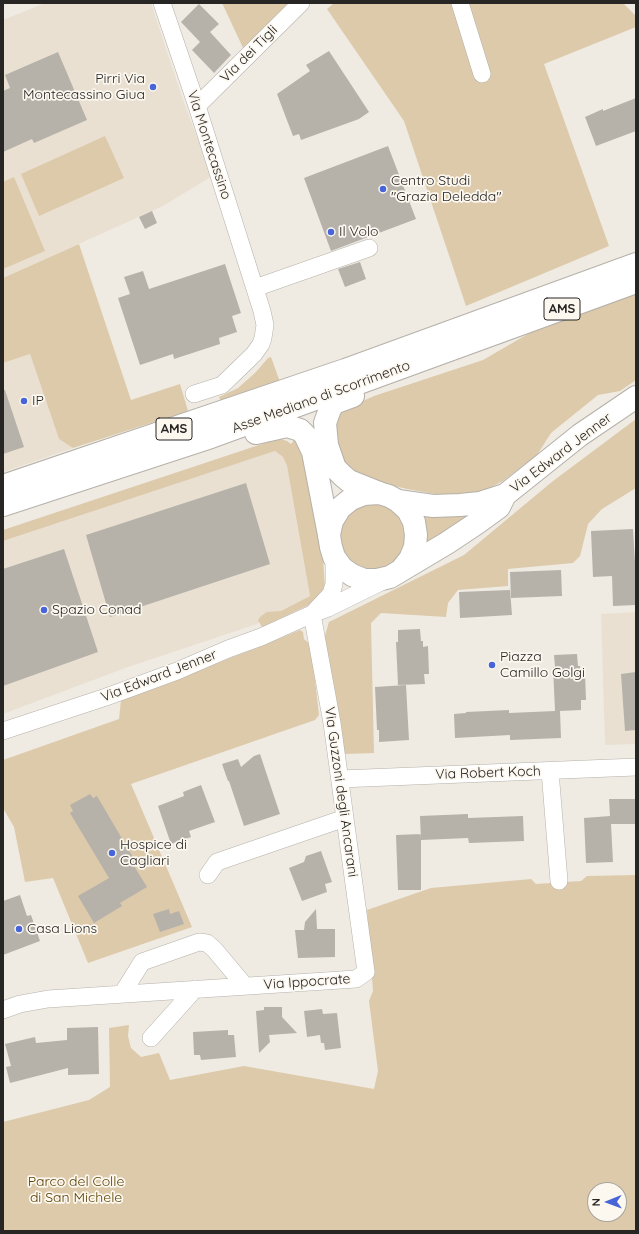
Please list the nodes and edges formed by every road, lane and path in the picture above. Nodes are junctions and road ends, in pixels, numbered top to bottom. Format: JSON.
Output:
{"nodes":[{"id":1,"x":162,"y":3,"type":"edge"},
{"id":2,"x":300,"y":3,"type":"edge"},
{"id":3,"x":460,"y":3,"type":"edge"},
{"id":4,"x":482,"y":74,"type":"dead end"},
{"id":5,"x":197,"y":106,"type":"junction"},
{"id":6,"x":369,"y":248,"type":"dead end"},
{"id":7,"x":636,"y":249,"type":"edge"},
{"id":8,"x":636,"y":264,"type":"edge"},
{"id":9,"x":636,"y":282,"type":"edge"},
{"id":10,"x":255,"y":288,"type":"junction"},
{"id":11,"x":519,"y":308,"type":"junction"},
{"id":12,"x":398,"y":369,"type":"junction"},
{"id":13,"x":194,"y":394,"type":"dead end"},
{"id":14,"x":636,"y":397,"type":"edge"},
{"id":15,"x":211,"y":437,"type":"junction"},
{"id":16,"x":3,"y":486,"type":"edge"},
{"id":17,"x":505,"y":495,"type":"junction"},
{"id":18,"x":389,"y":497,"type":"junction"},
{"id":19,"x":3,"y":505,"type":"edge"},
{"id":20,"x":329,"y":535,"type":"junction"},
{"id":21,"x":334,"y":557,"type":"junction"},
{"id":22,"x":396,"y":573,"type":"junction"},
{"id":23,"x":312,"y":614,"type":"junction"},
{"id":24,"x":3,"y":731,"type":"edge"},
{"id":25,"x":636,"y":767,"type":"edge"},
{"id":26,"x":550,"y":771,"type":"junction"},
{"id":27,"x":340,"y":779,"type":"junction"},
{"id":28,"x":345,"y":818,"type":"junction"},
{"id":29,"x":208,"y":875,"type":"dead end"},
{"id":30,"x":559,"y":881,"type":"dead end"},
{"id":31,"x":366,"y":972,"type":"joint"},
{"id":32,"x":246,"y":986,"type":"junction"},
{"id":33,"x":195,"y":989,"type":"junction"},
{"id":34,"x":122,"y":994,"type":"junction"},
{"id":35,"x":3,"y":1010,"type":"edge"},
{"id":36,"x":151,"y":1038,"type":"dead end"}],
"edges":[{"from":1,"to":5,"type":"street","name":"Via Montecassino"},
{"from":2,"to":5,"type":"street","name":"Via dei Tigli"},
{"from":3,"to":4,"type":"street"},
{"from":5,"to":10,"type":"street","name":"Via Montecassino"},
{"from":6,"to":10,"type":"street"},
{"from":7,"to":11,"type":"main road"},
{"from":8,"to":11,"type":"main road","name":"Asse Mediano di Scorrimento","number":"AMS"},
{"from":9,"to":12,"type":"main road","name":"Asse Mediano di Scorrimento","number":"AMS"},
{"from":10,"to":13,"type":"street","name":"Via Montecassino"},
{"from":11,"to":16,"type":"main road","name":"Asse Mediano di Scorrimento","number":"AMS"},
{"from":12,"to":15,"type":"main road","name":"Asse Mediano di Scorrimento","number":"AMS"},
{"from":12,"to":18,"type":"main road"},
{"from":14,"to":17,"type":"main road","name":"Via Edward Jenner"},
{"from":15,"to":19,"type":"main road","name":"Asse Mediano di Scorrimento","number":"AMS"},
{"from":15,"to":20,"type":"main road"},
{"from":17,"to":18,"type":"main road","name":"Via Edward Jenner"},
{"from":17,"to":22,"type":"main road","name":"Via Edward Jenner"},
{"from":18,"to":20,"type":"main road","name":"Via Edward Jenner"},
{"from":18,"to":22,"type":"main road"},
{"from":20,"to":21,"type":"main road","name":"Via Edward Jenner"},
{"from":21,"to":22,"type":"main road","name":"Via Edward Jenner"},
{"from":21,"to":23,"type":"street","name":"Via Edward Jenner"},
{"from":22,"to":23,"type":"street","name":"Via Edward Jenner"},
{"from":23,"to":24,"type":"street","name":"Via Edward Jenner"},
{"from":23,"to":27,"type":"street","name":"Via Guzzoni degli Ancarani"},
{"from":25,"to":26,"type":"street","name":"Via Robert Koch"},
{"from":26,"to":27,"type":"street","name":"Via Robert Koch"},
{"from":26,"to":30,"type":"street"},
{"from":27,"to":28,"type":"street","name":"Via Guzzoni degli Ancarani"},
{"from":28,"to":29,"type":"street"},
{"from":28,"to":31,"type":"street","name":"Via Guzzoni degli Ancarani"},
{"from":31,"to":32,"type":"street","name":"Via Ippocrate"},
{"from":32,"to":33,"type":"street","name":"Via Ippocrate"},
{"from":32,"to":34,"type":"street","name":"Via Ippocrate"},
{"from":33,"to":34,"type":"street","name":"Via Ippocrate"},
{"from":33,"to":36,"type":"street"},
{"from":34,"to":35,"type":"street","name":"Via Ippocrate"}]}
